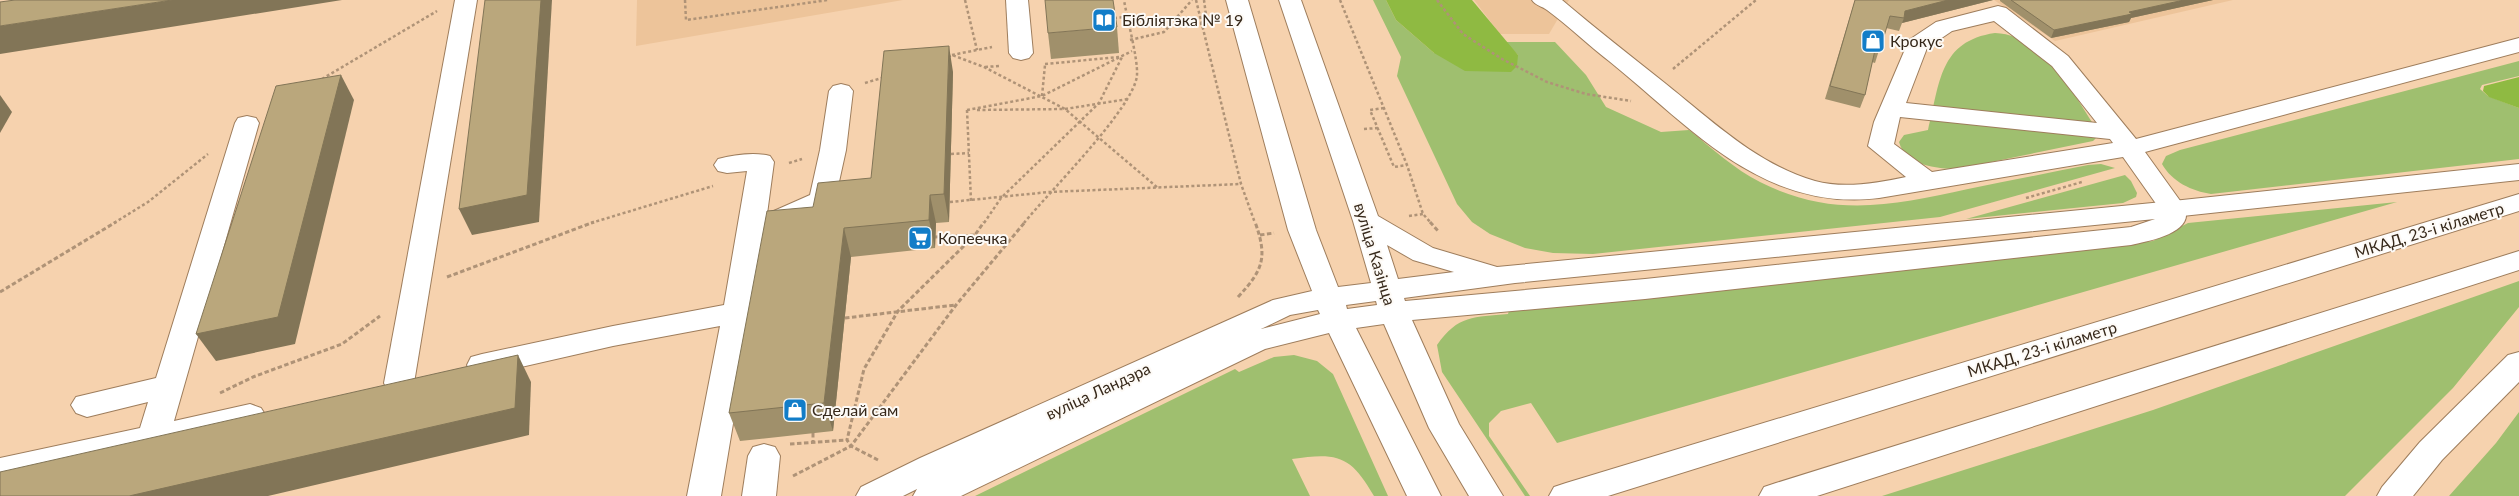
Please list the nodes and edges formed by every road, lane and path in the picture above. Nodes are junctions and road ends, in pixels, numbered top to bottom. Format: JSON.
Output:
{"nodes":[{"id":1,"x":466,"y":0,"type":"edge"},
{"id":2,"x":685,"y":0,"type":"edge"},
{"id":3,"x":828,"y":0,"type":"edge"},
{"id":4,"x":965,"y":0,"type":"edge"},
{"id":5,"x":1017,"y":0,"type":"edge"},
{"id":6,"x":1124,"y":0,"type":"edge"},
{"id":7,"x":1192,"y":0,"type":"edge"},
{"id":8,"x":1196,"y":0,"type":"edge"},
{"id":9,"x":1204,"y":0,"type":"edge"},
{"id":10,"x":1237,"y":0,"type":"edge"},
{"id":11,"x":1290,"y":0,"type":"edge"},
{"id":12,"x":1340,"y":0,"type":"edge"},
{"id":13,"x":1437,"y":0,"type":"edge"},
{"id":14,"x":1756,"y":0,"type":"edge"},
{"id":15,"x":1551,"y":2,"type":"edge"},
{"id":16,"x":1989,"y":7,"type":"edge"},
{"id":17,"x":1126,"y":17,"type":"junction"},
{"id":18,"x":1114,"y":18,"type":"edge"},
{"id":19,"x":1200,"y":24,"type":"junction"},
{"id":20,"x":1130,"y":40,"type":"junction"},
{"id":21,"x":2519,"y":45,"type":"edge"},
{"id":22,"x":977,"y":50,"type":"junction"},
{"id":23,"x":1132,"y":51,"type":"junction"},
{"id":24,"x":1026,"y":53,"type":"junction"},
{"id":25,"x":952,"y":55,"type":"junction"},
{"id":26,"x":1122,"y":57,"type":"junction"},
{"id":27,"x":942,"y":58,"type":"edge"},
{"id":28,"x":1001,"y":66,"type":"dead end"},
{"id":29,"x":984,"y":67,"type":"junction"},
{"id":30,"x":887,"y":76,"type":"edge"},
{"id":31,"x":1658,"y":89,"type":"junction"},
{"id":32,"x":841,"y":91,"type":"joint"},
{"id":33,"x":1042,"y":96,"type":"junction"},
{"id":34,"x":1129,"y":99,"type":"junction"},
{"id":35,"x":1099,"y":103,"type":"junction"},
{"id":36,"x":1384,"y":108,"type":"junction"},
{"id":37,"x":1065,"y":109,"type":"junction"},
{"id":38,"x":1891,"y":109,"type":"junction"},
{"id":39,"x":967,"y":110,"type":"junction"},
{"id":40,"x":247,"y":122,"type":"dead end"},
{"id":41,"x":1080,"y":123,"type":"junction"},
{"id":42,"x":1099,"y":138,"type":"junction"},
{"id":43,"x":2123,"y":140,"type":"junction"},
{"id":44,"x":969,"y":153,"type":"junction"},
{"id":45,"x":951,"y":154,"type":"dead end"},
{"id":46,"x":727,"y":165,"type":"dead end"},
{"id":47,"x":1407,"y":165,"type":"junction"},
{"id":48,"x":2519,"y":172,"type":"edge"},
{"id":49,"x":1927,"y":181,"type":"junction"},
{"id":50,"x":2084,"y":181,"type":"dead end"},
{"id":51,"x":1241,"y":184,"type":"junction"},
{"id":52,"x":1158,"y":188,"type":"junction"},
{"id":53,"x":1049,"y":192,"type":"junction"},
{"id":54,"x":1002,"y":198,"type":"junction"},
{"id":55,"x":971,"y":200,"type":"junction"},
{"id":56,"x":2018,"y":200,"type":"dead end"},
{"id":57,"x":950,"y":202,"type":"dead end"},
{"id":58,"x":2519,"y":202,"type":"edge"},
{"id":59,"x":2173,"y":210,"type":"junction"},
{"id":60,"x":604,"y":218,"type":"dead end"},
{"id":61,"x":1366,"y":221,"type":"junction"},
{"id":62,"x":751,"y":232,"type":"junction"},
{"id":63,"x":1439,"y":232,"type":"dead end"},
{"id":64,"x":975,"y":235,"type":"junction"},
{"id":65,"x":1260,"y":235,"type":"dead end"},
{"id":66,"x":935,"y":236,"type":"dead end"},
{"id":67,"x":2519,"y":260,"type":"edge"},
{"id":68,"x":1515,"y":274,"type":"junction"},
{"id":69,"x":416,"y":289,"type":"junction"},
{"id":70,"x":1390,"y":301,"type":"junction"},
{"id":71,"x":956,"y":305,"type":"junction"},
{"id":72,"x":1332,"y":309,"type":"junction"},
{"id":73,"x":898,"y":311,"type":"junction"},
{"id":74,"x":736,"y":313,"type":"junction"},
{"id":75,"x":845,"y":318,"type":"dead end"},
{"id":76,"x":2519,"y":363,"type":"edge"},
{"id":77,"x":458,"y":370,"type":"edge"},
{"id":78,"x":428,"y":377,"type":"edge"},
{"id":79,"x":168,"y":386,"type":"junction"},
{"id":80,"x":218,"y":394,"type":"dead end"},
{"id":81,"x":86,"y":405,"type":"dead end"},
{"id":82,"x":276,"y":410,"type":"edge"},
{"id":83,"x":814,"y":433,"type":"dead end"},
{"id":84,"x":153,"y":437,"type":"junction"},
{"id":85,"x":847,"y":440,"type":"junction"},
{"id":86,"x":813,"y":442,"type":"junction"},
{"id":87,"x":851,"y":446,"type":"junction"},
{"id":88,"x":774,"y":450,"type":"joint"},
{"id":89,"x":0,"y":471,"type":"edge"},
{"id":90,"x":759,"y":495,"type":"edge"},
{"id":91,"x":704,"y":496,"type":"edge"},
{"id":92,"x":873,"y":496,"type":"edge"},
{"id":93,"x":930,"y":496,"type":"edge"},
{"id":94,"x":1424,"y":496,"type":"edge"},
{"id":95,"x":1486,"y":496,"type":"edge"},
{"id":96,"x":1567,"y":496,"type":"edge"},
{"id":97,"x":1776,"y":496,"type":"edge"},
{"id":98,"x":2394,"y":496,"type":"edge"}],
"edges":[{"from":1,"to":69,"type":"main road"},
{"from":2,"to":3,"type":"path"},
{"from":4,"to":22,"type":"path"},
{"from":5,"to":24,"type":"main road"},
{"from":6,"to":17,"type":"path"},
{"from":7,"to":20,"type":"path"},
{"from":8,"to":19,"type":"path"},
{"from":9,"to":19,"type":"path"},
{"from":10,"to":72,"type":"main road"},
{"from":11,"to":61,"type":"main road","name":"вуліца Казінца"},
{"from":12,"to":36,"type":"path"},
{"from":13,"to":31,"type":"path"},
{"from":14,"to":31,"type":"path"},
{"from":15,"to":31,"type":"main road"},
{"from":16,"to":38,"type":"main road"},
{"from":16,"to":43,"type":"main road"},
{"from":17,"to":18,"type":"path"},
{"from":17,"to":20,"type":"path"},
{"from":19,"to":51,"type":"path"},
{"from":20,"to":23,"type":"path"},
{"from":21,"to":43,"type":"main road"},
{"from":22,"to":24,"type":"path"},
{"from":22,"to":25,"type":"path"},
{"from":23,"to":26,"type":"path"},
{"from":23,"to":34,"type":"path"},
{"from":24,"to":26,"type":"path"},
{"from":25,"to":27,"type":"path"},
{"from":25,"to":29,"type":"path"},
{"from":26,"to":33,"type":"path"},
{"from":26,"to":35,"type":"path"},
{"from":28,"to":29,"type":"path"},
{"from":29,"to":33,"type":"path"},
{"from":30,"to":32,"type":"path"},
{"from":31,"to":49,"type":"main road"},
{"from":32,"to":62,"type":"main road"},
{"from":33,"to":37,"type":"path"},
{"from":33,"to":39,"type":"path"},
{"from":34,"to":35,"type":"path"},
{"from":34,"to":42,"type":"path"},
{"from":35,"to":37,"type":"path"},
{"from":35,"to":41,"type":"path"},
{"from":36,"to":47,"type":"path"},
{"from":36,"to":47,"type":"path"},
{"from":37,"to":39,"type":"path"},
{"from":37,"to":41,"type":"path"},
{"from":38,"to":43,"type":"main road"},
{"from":38,"to":49,"type":"main road"},
{"from":39,"to":44,"type":"path"},
{"from":40,"to":79,"type":"main road"},
{"from":41,"to":42,"type":"path"},
{"from":41,"to":54,"type":"path"},
{"from":42,"to":52,"type":"path"},
{"from":42,"to":53,"type":"path"},
{"from":43,"to":49,"type":"main road"},
{"from":43,"to":59,"type":"main road"},
{"from":44,"to":45,"type":"path"},
{"from":44,"to":55,"type":"path"},
{"from":46,"to":62,"type":"main road"},
{"from":47,"to":63,"type":"path"},
{"from":48,"to":59,"type":"main road"},
{"from":50,"to":56,"type":"path"},
{"from":51,"to":52,"type":"path"},
{"from":51,"to":65,"type":"path"},
{"from":52,"to":53,"type":"path"},
{"from":53,"to":54,"type":"path"},
{"from":53,"to":71,"type":"path"},
{"from":54,"to":55,"type":"path"},
{"from":54,"to":64,"type":"path"},
{"from":55,"to":57,"type":"path"},
{"from":58,"to":96,"type":"main road","name":"МКАД, 23-і кіламетр"},
{"from":59,"to":68,"type":"main road"},
{"from":59,"to":70,"type":"main road"},
{"from":60,"to":69,"type":"path"},
{"from":61,"to":68,"type":"main road"},
{"from":61,"to":70,"type":"main road","name":"вуліца Казінца"},
{"from":62,"to":74,"type":"main road"},
{"from":64,"to":66,"type":"path"},
{"from":64,"to":73,"type":"path"},
{"from":67,"to":97,"type":"main road"},
{"from":68,"to":70,"type":"main road"},
{"from":69,"to":78,"type":"main road"},
{"from":69,"to":80,"type":"path"},
{"from":70,"to":72,"type":"main road"},
{"from":70,"to":95,"type":"main road","name":"вуліца Казінца"},
{"from":71,"to":73,"type":"path"},
{"from":71,"to":87,"type":"path"},
{"from":72,"to":92,"type":"main road","name":"вуліца Ландэра"},
{"from":72,"to":93,"type":"main road","name":"вуліца Ландэра"},
{"from":72,"to":94,"type":"main road"},
{"from":73,"to":75,"type":"path"},
{"from":73,"to":85,"type":"path"},
{"from":74,"to":77,"type":"main road"},
{"from":74,"to":91,"type":"main road"},
{"from":76,"to":98,"type":"main road"},
{"from":79,"to":81,"type":"main road"},
{"from":79,"to":84,"type":"main road"},
{"from":82,"to":84,"type":"main road"},
{"from":83,"to":86,"type":"path"},
{"from":84,"to":89,"type":"main road"},
{"from":85,"to":86,"type":"path"},
{"from":85,"to":87,"type":"path"},
{"from":86,"to":88,"type":"path"},
{"from":87,"to":90,"type":"path"},
{"from":88,"to":90,"type":"main road"}]}
